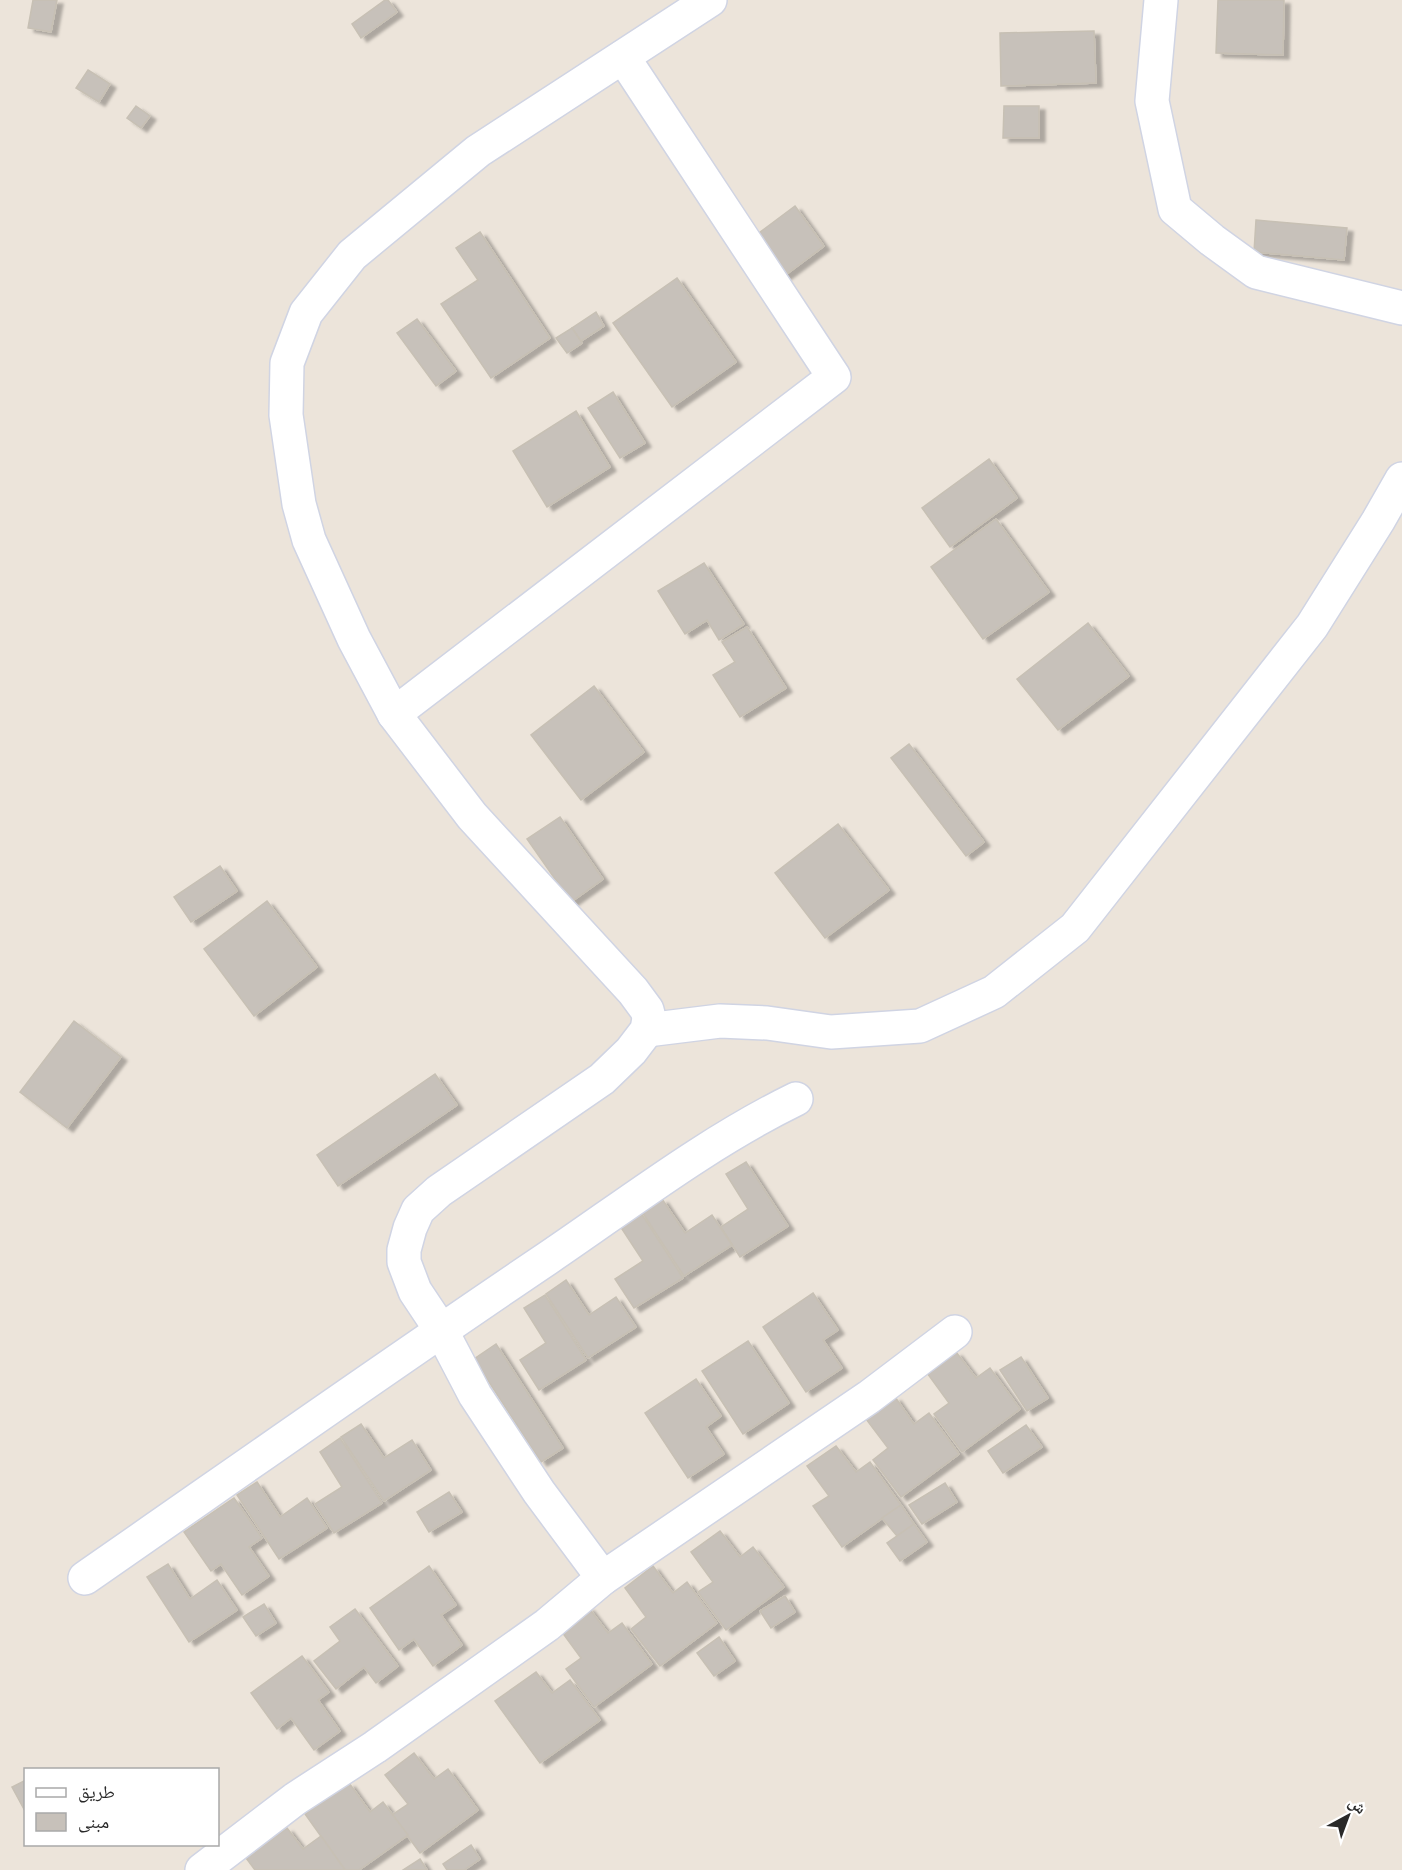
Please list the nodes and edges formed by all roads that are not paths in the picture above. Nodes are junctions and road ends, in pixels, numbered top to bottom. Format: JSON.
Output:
{"nodes":[{"id":1,"x":710,"y":0,"type":"edge"},
{"id":2,"x":1161,"y":0,"type":"edge"},
{"id":3,"x":623,"y":57,"type":"junction"},
{"id":4,"x":1402,"y":308,"type":"edge"},
{"id":5,"x":1402,"y":479,"type":"edge"},
{"id":6,"x":394,"y":714,"type":"junction"},
{"id":7,"x":647,"y":1030,"type":"junction"},
{"id":8,"x":796,"y":1099,"type":"dead end"},
{"id":9,"x":441,"y":1330,"type":"junction"},
{"id":10,"x":955,"y":1332,"type":"dead end"},
{"id":11,"x":86,"y":1578,"type":"dead end"},
{"id":12,"x":603,"y":1578,"type":"junction"},
{"id":13,"x":202,"y":1870,"type":"edge"}],
"edges":[{"from":1,"to":3,"type":"street"},
{"from":2,"to":4,"type":"street"},
{"from":3,"to":6,"type":"street"},
{"from":3,"to":6,"type":"street"},
{"from":5,"to":7,"type":"street"},
{"from":6,"to":7,"type":"street"},
{"from":7,"to":9,"type":"street"},
{"from":8,"to":9,"type":"street"},
{"from":9,"to":11,"type":"street"},
{"from":9,"to":12,"type":"street"},
{"from":10,"to":12,"type":"street"},
{"from":12,"to":13,"type":"street"}]}
